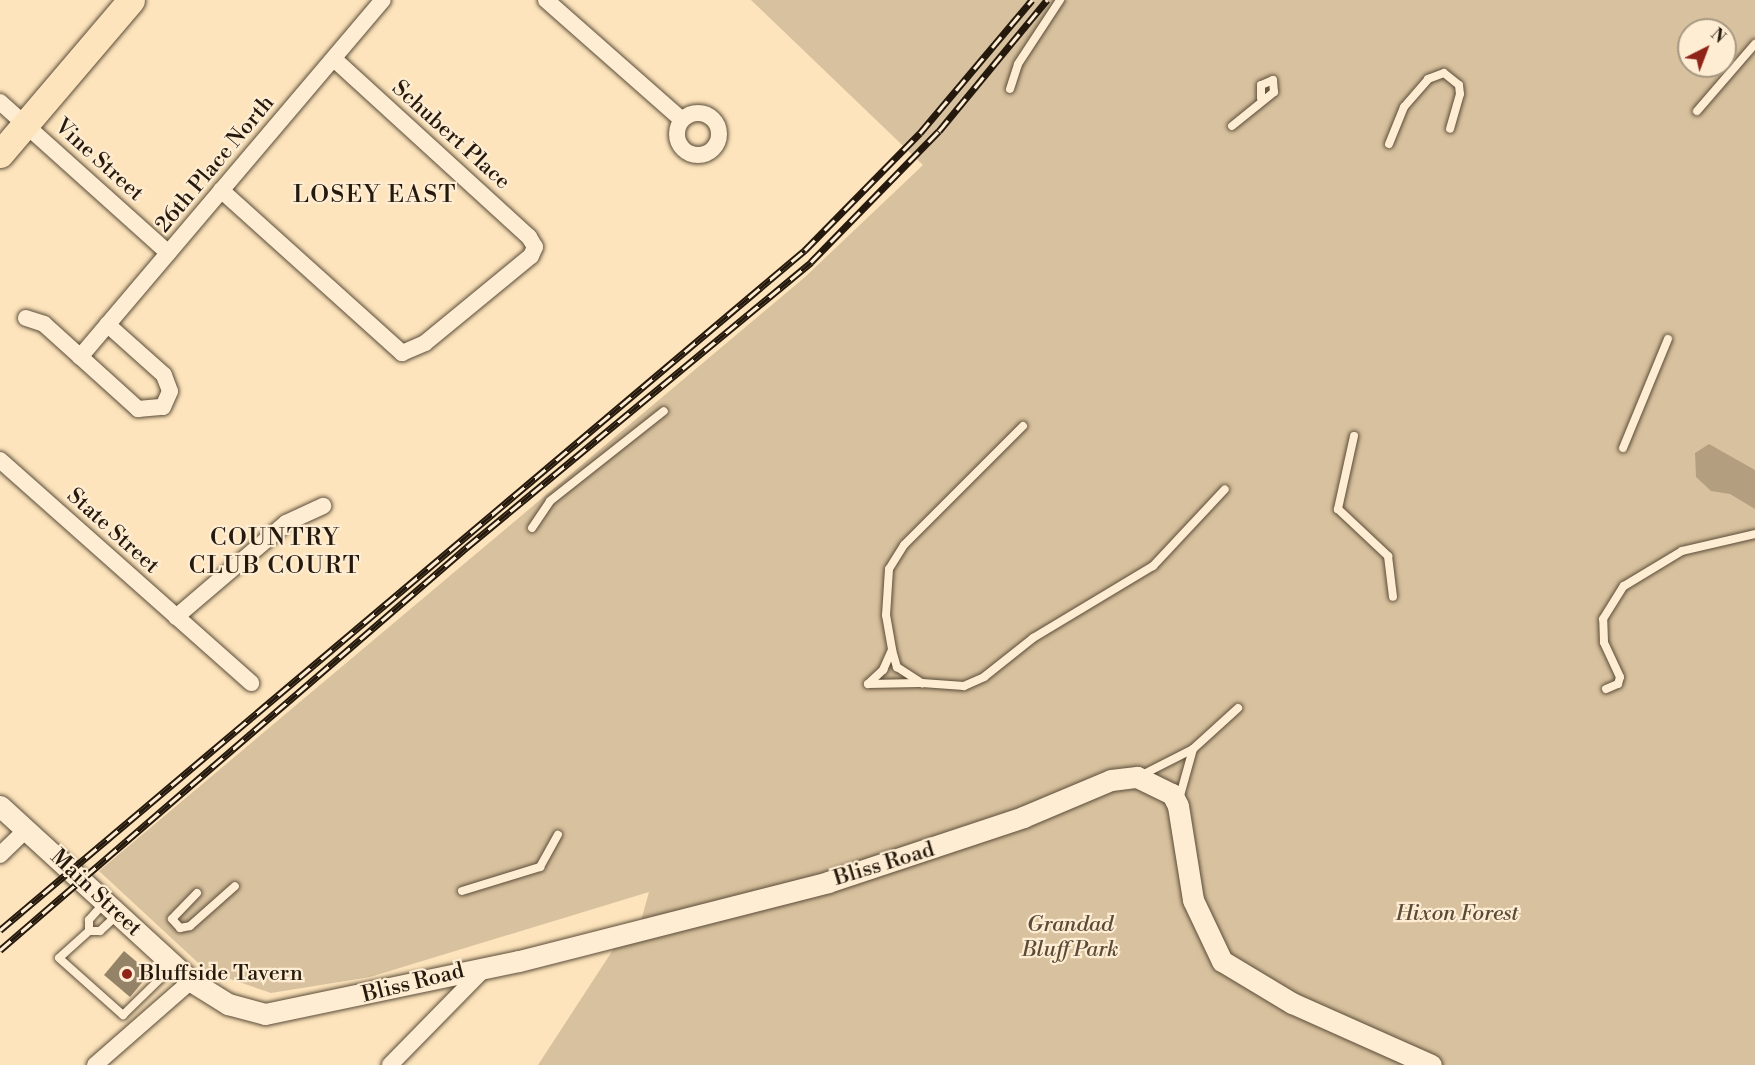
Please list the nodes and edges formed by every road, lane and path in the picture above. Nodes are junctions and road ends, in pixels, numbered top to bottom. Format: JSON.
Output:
{"nodes":[{"id":1,"x":131,"y":0,"type":"edge"},
{"id":2,"x":383,"y":0,"type":"edge"},
{"id":3,"x":546,"y":0,"type":"edge"},
{"id":4,"x":1060,"y":0,"type":"edge"},
{"id":5,"x":1755,"y":44,"type":"edge"},
{"id":6,"x":334,"y":59,"type":"junction"},
{"id":7,"x":1010,"y":89,"type":"dead end"},
{"id":8,"x":1261,"y":98,"type":"dead end"},
{"id":9,"x":0,"y":102,"type":"edge"},
{"id":10,"x":1697,"y":111,"type":"dead end"},
{"id":11,"x":682,"y":120,"type":"dead end"},
{"id":12,"x":25,"y":124,"type":"junction"},
{"id":13,"x":1232,"y":126,"type":"dead end"},
{"id":14,"x":1450,"y":129,"type":"dead end"},
{"id":15,"x":1389,"y":144,"type":"dead end"},
{"id":16,"x":0,"y":154,"type":"edge"},
{"id":17,"x":221,"y":190,"type":"junction"},
{"id":18,"x":168,"y":252,"type":"junction"},
{"id":19,"x":26,"y":318,"type":"dead end"},
{"id":20,"x":107,"y":324,"type":"junction"},
{"id":21,"x":1668,"y":339,"type":"dead end"},
{"id":22,"x":80,"y":357,"type":"junction"},
{"id":23,"x":664,"y":411,"type":"dead end"},
{"id":24,"x":1023,"y":426,"type":"dead end"},
{"id":25,"x":1354,"y":436,"type":"dead end"},
{"id":26,"x":1623,"y":448,"type":"dead end"},
{"id":27,"x":0,"y":460,"type":"edge"},
{"id":28,"x":1225,"y":489,"type":"dead end"},
{"id":29,"x":323,"y":506,"type":"dead end"},
{"id":30,"x":532,"y":528,"type":"dead end"},
{"id":31,"x":1755,"y":534,"type":"edge"},
{"id":32,"x":1393,"y":597,"type":"dead end"},
{"id":33,"x":176,"y":617,"type":"junction"},
{"id":34,"x":892,"y":650,"type":"junction"},
{"id":35,"x":251,"y":683,"type":"dead end"},
{"id":36,"x":922,"y":683,"type":"junction"},
{"id":37,"x":1606,"y":689,"type":"dead end"},
{"id":38,"x":1238,"y":708,"type":"dead end"},
{"id":39,"x":1193,"y":749,"type":"junction"},
{"id":40,"x":1137,"y":777,"type":"junction"},
{"id":41,"x":0,"y":806,"type":"edge"},
{"id":42,"x":1178,"y":806,"type":"junction"},
{"id":43,"x":27,"y":829,"type":"junction"},
{"id":44,"x":558,"y":835,"type":"dead end"},
{"id":45,"x":0,"y":855,"type":"edge"},
{"id":46,"x":235,"y":886,"type":"dead end"},
{"id":47,"x":462,"y":891,"type":"dead end"},
{"id":48,"x":197,"y":893,"type":"dead end"},
{"id":49,"x":112,"y":908,"type":"junction"},
{"id":50,"x":89,"y":931,"type":"junction"},
{"id":51,"x":489,"y":964,"type":"junction"},
{"id":52,"x":174,"y":965,"type":"junction"},
{"id":53,"x":191,"y":981,"type":"junction"},
{"id":54,"x":94,"y":1065,"type":"edge"},
{"id":55,"x":390,"y":1065,"type":"edge"},
{"id":56,"x":1431,"y":1065,"type":"edge"}],
"edges":[{"from":1,"to":12,"type":"main road"},
{"from":2,"to":6,"type":"street","name":"26th Place North"},
{"from":3,"to":11,"type":"street"},
{"from":4,"to":7,"type":"lane"},
{"from":5,"to":10,"type":"lane"},
{"from":6,"to":17,"type":"street","name":"26th Place North"},
{"from":6,"to":17,"type":"street","name":"Schubert Place"},
{"from":8,"to":13,"type":"lane"},
{"from":9,"to":12,"type":"street","name":"Vine Street"},
{"from":12,"to":16,"type":"main road"},
{"from":12,"to":18,"type":"street","name":"Vine Street"},
{"from":14,"to":15,"type":"lane"},
{"from":17,"to":18,"type":"street","name":"26th Place North"},
{"from":18,"to":20,"type":"street","name":"26th Place North"},
{"from":19,"to":22,"type":"street"},
{"from":20,"to":22,"type":"street","name":"26th Place North"},
{"from":20,"to":22,"type":"street"},
{"from":21,"to":26,"type":"lane"},
{"from":23,"to":30,"type":"lane"},
{"from":24,"to":34,"type":"lane"},
{"from":25,"to":32,"type":"lane"},
{"from":27,"to":33,"type":"street","name":"State Street"},
{"from":28,"to":36,"type":"lane"},
{"from":29,"to":33,"type":"street"},
{"from":31,"to":37,"type":"lane"},
{"from":33,"to":35,"type":"street","name":"State Street"},
{"from":34,"to":36,"type":"lane"},
{"from":34,"to":36,"type":"lane"},
{"from":38,"to":39,"type":"lane"},
{"from":39,"to":40,"type":"lane"},
{"from":39,"to":42,"type":"lane"},
{"from":40,"to":42,"type":"street"},
{"from":40,"to":51,"type":"street","name":"Bliss Road"},
{"from":41,"to":43,"type":"street","name":"Main Street"},
{"from":42,"to":56,"type":"street"},
{"from":43,"to":45,"type":"street"},
{"from":43,"to":49,"type":"street","name":"Main Street"},
{"from":44,"to":47,"type":"lane"},
{"from":46,"to":48,"type":"lane"},
{"from":49,"to":50,"type":"lane"},
{"from":49,"to":50,"type":"lane"},
{"from":49,"to":52,"type":"street","name":"Main Street"},
{"from":50,"to":52,"type":"lane"},
{"from":51,"to":53,"type":"street","name":"Bliss Road"},
{"from":51,"to":55,"type":"street"},
{"from":52,"to":53,"type":"street","name":"Main Street"},
{"from":53,"to":54,"type":"street"}]}
